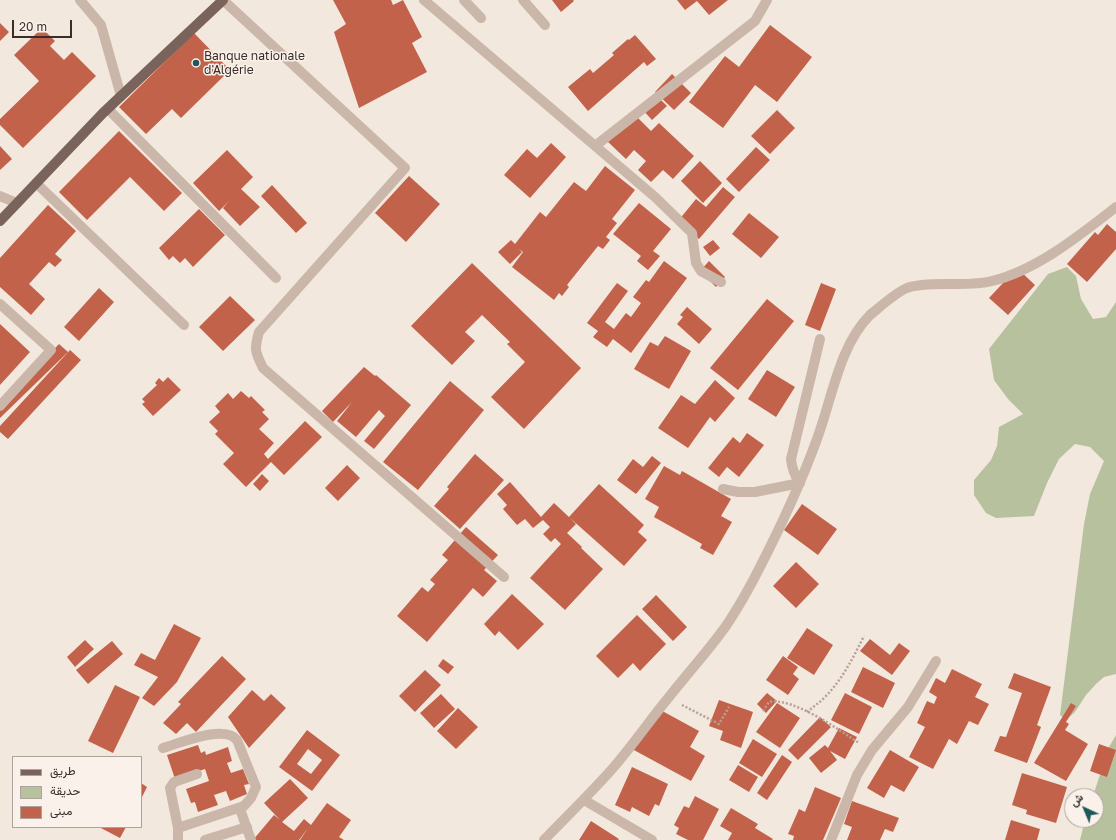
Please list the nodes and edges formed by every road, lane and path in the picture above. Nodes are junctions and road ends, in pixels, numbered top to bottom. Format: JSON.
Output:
{"nodes":[{"id":1,"x":80,"y":0,"type":"edge"},
{"id":2,"x":223,"y":0,"type":"edge"},
{"id":3,"x":424,"y":0,"type":"edge"},
{"id":4,"x":464,"y":0,"type":"edge"},
{"id":5,"x":524,"y":0,"type":"edge"},
{"id":6,"x":767,"y":0,"type":"edge"},
{"id":7,"x":481,"y":18,"type":"dead end"},
{"id":8,"x":545,"y":25,"type":"dead end"},
{"id":9,"x":121,"y":96,"type":"junction"},
{"id":10,"x":108,"y":109,"type":"junction"},
{"id":11,"x":595,"y":146,"type":"junction"},
{"id":12,"x":36,"y":183,"type":"junction"},
{"id":13,"x":0,"y":196,"type":"edge"},
{"id":14,"x":17,"y":203,"type":"junction"},
{"id":15,"x":1116,"y":207,"type":"edge"},
{"id":16,"x":0,"y":220,"type":"edge"},
{"id":17,"x":276,"y":278,"type":"dead end"},
{"id":18,"x":721,"y":282,"type":"dead end"},
{"id":19,"x":0,"y":304,"type":"edge"},
{"id":20,"x":184,"y":325,"type":"dead end"},
{"id":21,"x":820,"y":339,"type":"dead end"},
{"id":22,"x":0,"y":406,"type":"edge"},
{"id":23,"x":800,"y":483,"type":"junction"},
{"id":24,"x":723,"y":489,"type":"dead end"},
{"id":25,"x":504,"y":577,"type":"dead end"},
{"id":26,"x":864,"y":636,"type":"dead end"},
{"id":27,"x":936,"y":661,"type":"dead end"},
{"id":28,"x":668,"y":697,"type":"junction"},
{"id":29,"x":729,"y":707,"type":"dead end"},
{"id":30,"x":763,"y":711,"type":"dead end"},
{"id":31,"x":808,"y":712,"type":"junction"},
{"id":32,"x":164,"y":748,"type":"dead end"},
{"id":33,"x":872,"y":750,"type":"junction"},
{"id":34,"x":198,"y":774,"type":"dead end"},
{"id":35,"x":584,"y":800,"type":"junction"},
{"id":36,"x":240,"y":809,"type":"junction"},
{"id":37,"x":247,"y":827,"type":"junction"},
{"id":38,"x":178,"y":828,"type":"junction"},
{"id":39,"x":178,"y":840,"type":"edge"},
{"id":40,"x":205,"y":840,"type":"edge"},
{"id":41,"x":251,"y":840,"type":"edge"},
{"id":42,"x":544,"y":840,"type":"edge"},
{"id":43,"x":652,"y":840,"type":"edge"},
{"id":44,"x":831,"y":840,"type":"edge"}],
"edges":[{"from":1,"to":9,"type":"street"},
{"from":2,"to":9,"type":"main road"},
{"from":2,"to":25,"type":"street"},
{"from":3,"to":11,"type":"street"},
{"from":4,"to":7,"type":"street"},
{"from":5,"to":8,"type":"street"},
{"from":6,"to":11,"type":"street"},
{"from":9,"to":10,"type":"main road"},
{"from":10,"to":12,"type":"main road"},
{"from":10,"to":17,"type":"street"},
{"from":11,"to":18,"type":"street"},
{"from":12,"to":14,"type":"main road"},
{"from":12,"to":20,"type":"street"},
{"from":13,"to":14,"type":"street"},
{"from":14,"to":16,"type":"main road"},
{"from":15,"to":23,"type":"street"},
{"from":19,"to":22,"type":"street"},
{"from":21,"to":23,"type":"street"},
{"from":23,"to":24,"type":"street"},
{"from":23,"to":28,"type":"street"},
{"from":26,"to":31,"type":"path"},
{"from":27,"to":33,"type":"street"},
{"from":28,"to":29,"type":"path"},
{"from":28,"to":35,"type":"street"},
{"from":30,"to":31,"type":"path"},
{"from":31,"to":33,"type":"path"},
{"from":32,"to":36,"type":"street"},
{"from":33,"to":44,"type":"street"},
{"from":34,"to":38,"type":"street"},
{"from":35,"to":42,"type":"street"},
{"from":35,"to":43,"type":"street"},
{"from":36,"to":37,"type":"street"},
{"from":36,"to":38,"type":"street"},
{"from":37,"to":40,"type":"street"},
{"from":37,"to":41,"type":"street"},
{"from":38,"to":39,"type":"street"}]}
